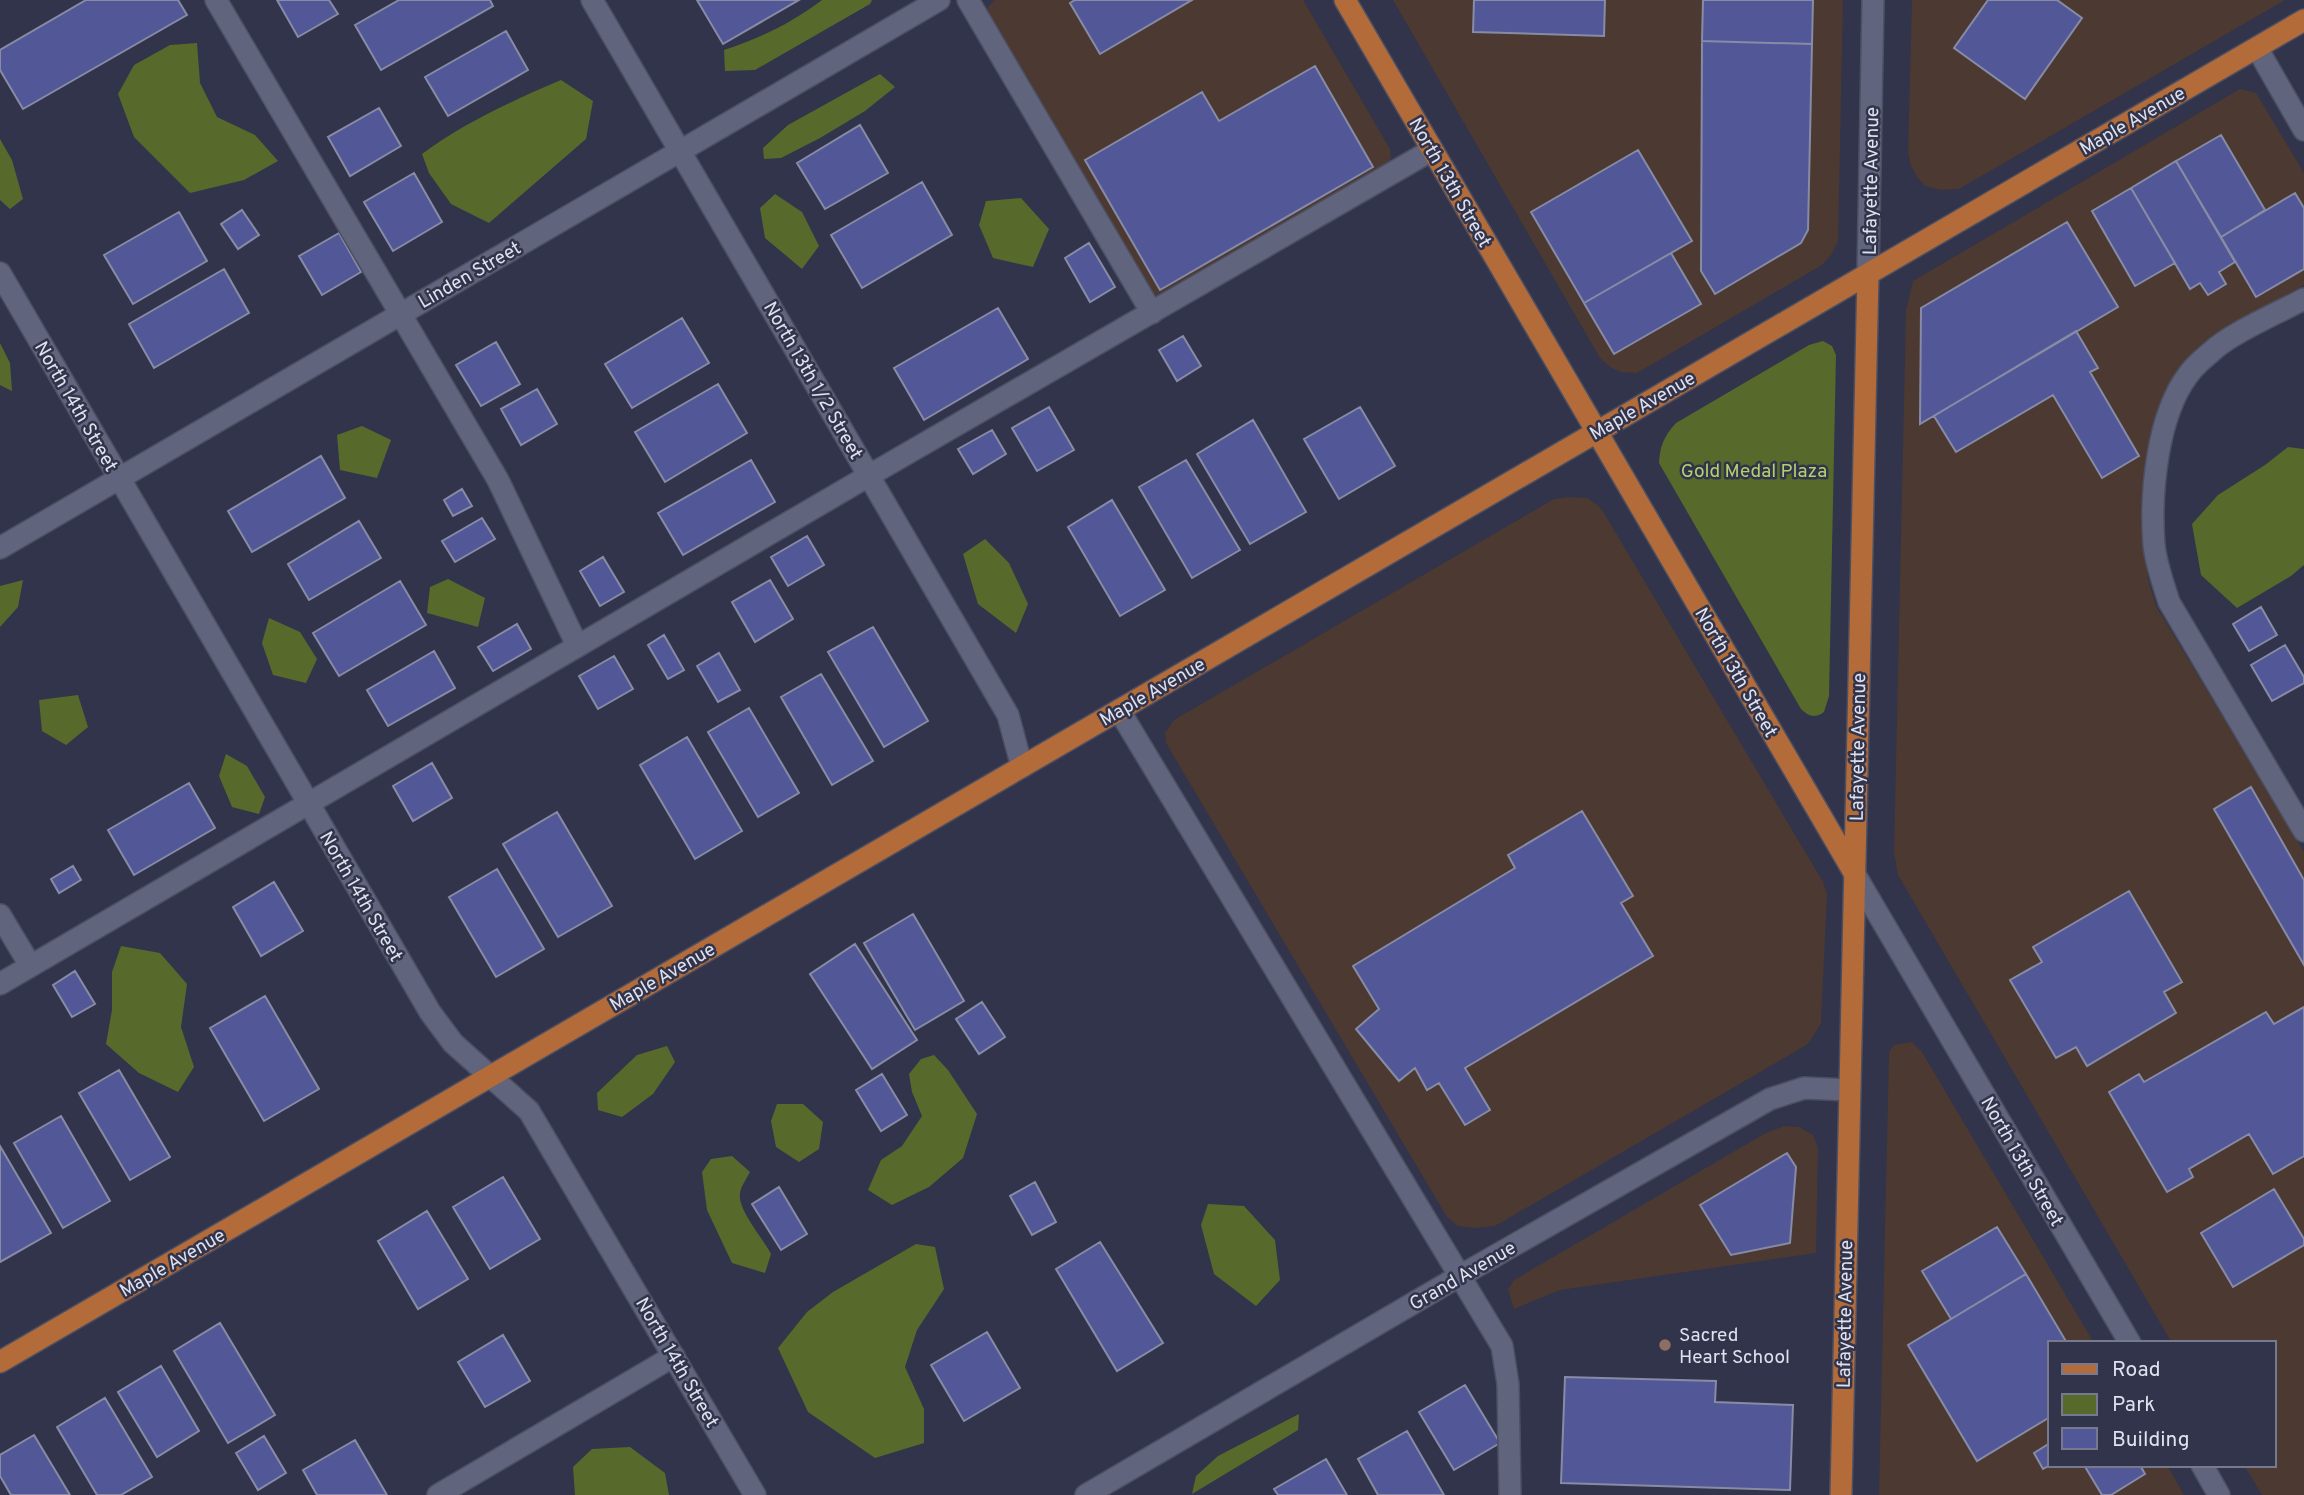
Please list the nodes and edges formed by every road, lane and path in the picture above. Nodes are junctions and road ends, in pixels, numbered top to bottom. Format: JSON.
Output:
{"nodes":[{"id":1,"x":216,"y":0,"type":"edge"},
{"id":2,"x":592,"y":0,"type":"edge"},
{"id":3,"x":939,"y":0,"type":"edge"},
{"id":4,"x":968,"y":0,"type":"edge"},
{"id":5,"x":1345,"y":0,"type":"edge"},
{"id":6,"x":1873,"y":0,"type":"edge"},
{"id":7,"x":2304,"y":20,"type":"edge"},
{"id":8,"x":2257,"y":48,"type":"junction"},
{"id":9,"x":2304,"y":130,"type":"edge"},
{"id":10,"x":680,"y":150,"type":"junction"},
{"id":11,"x":1432,"y":150,"type":"junction"},
{"id":12,"x":0,"y":273,"type":"edge"},
{"id":13,"x":1868,"y":274,"type":"junction"},
{"id":14,"x":2304,"y":299,"type":"edge"},
{"id":15,"x":402,"y":313,"type":"junction"},
{"id":16,"x":1152,"y":313,"type":"junction"},
{"id":17,"x":1597,"y":432,"type":"junction"},
{"id":18,"x":870,"y":475,"type":"junction"},
{"id":19,"x":119,"y":478,"type":"junction"},
{"id":20,"x":0,"y":548,"type":"edge"},
{"id":21,"x":577,"y":645,"type":"junction"},
{"id":22,"x":1119,"y":710,"type":"junction"},
{"id":23,"x":1022,"y":766,"type":"junction"},
{"id":24,"x":308,"y":802,"type":"junction"},
{"id":25,"x":2304,"y":831,"type":"edge"},
{"id":26,"x":1854,"y":873,"type":"junction"},
{"id":27,"x":0,"y":915,"type":"edge"},
{"id":28,"x":30,"y":965,"type":"junction"},
{"id":29,"x":0,"y":984,"type":"edge"},
{"id":30,"x":491,"y":1076,"type":"junction"},
{"id":31,"x":1849,"y":1090,"type":"junction"},
{"id":32,"x":1458,"y":1277,"type":"junction"},
{"id":33,"x":2129,"y":1341,"type":"edge"},
{"id":34,"x":674,"y":1356,"type":"junction"},
{"id":35,"x":0,"y":1362,"type":"edge"},
{"id":36,"x":2203,"y":1467,"type":"edge"},
{"id":37,"x":438,"y":1495,"type":"edge"},
{"id":38,"x":755,"y":1495,"type":"edge"},
{"id":39,"x":1086,"y":1495,"type":"edge"},
{"id":40,"x":1510,"y":1495,"type":"edge"},
{"id":41,"x":1841,"y":1495,"type":"edge"},
{"id":42,"x":2219,"y":1495,"type":"edge"}],
"edges":[{"from":1,"to":15,"type":"street"},
{"from":2,"to":10,"type":"street","name":"North 13th 1/2 Street"},
{"from":3,"to":10,"type":"street","name":"Linden Street"},
{"from":4,"to":16,"type":"street"},
{"from":5,"to":11,"type":"main road","name":"North 13th Street"},
{"from":6,"to":13,"type":"street","name":"Lafayette Avenue"},
{"from":7,"to":8,"type":"main road","name":"Maple Avenue"},
{"from":8,"to":9,"type":"street"},
{"from":8,"to":13,"type":"main road","name":"Maple Avenue"},
{"from":10,"to":15,"type":"street","name":"Linden Street"},
{"from":10,"to":18,"type":"street","name":"North 13th 1/2 Street"},
{"from":11,"to":16,"type":"street"},
{"from":11,"to":17,"type":"main road","name":"North 13th Street"},
{"from":12,"to":19,"type":"street","name":"North 14th Street"},
{"from":13,"to":17,"type":"main road","name":"Maple Avenue"},
{"from":13,"to":26,"type":"main road","name":"Lafayette Avenue"},
{"from":14,"to":25,"type":"street"},
{"from":15,"to":19,"type":"street","name":"Linden Street"},
{"from":15,"to":21,"type":"street"},
{"from":16,"to":18,"type":"street"},
{"from":17,"to":22,"type":"main road","name":"Maple Avenue"},
{"from":17,"to":26,"type":"main road","name":"North 13th Street"},
{"from":18,"to":21,"type":"street"},
{"from":18,"to":23,"type":"street","name":"North 13th 1/2 Street"},
{"from":19,"to":20,"type":"street","name":"Linden Street"},
{"from":19,"to":24,"type":"street","name":"North 14th Street"},
{"from":21,"to":24,"type":"street"},
{"from":22,"to":23,"type":"main road","name":"Maple Avenue"},
{"from":22,"to":32,"type":"street"},
{"from":23,"to":30,"type":"main road","name":"Maple Avenue"},
{"from":24,"to":28,"type":"street"},
{"from":24,"to":30,"type":"street","name":"North 14th Street"},
{"from":26,"to":31,"type":"main road","name":"Lafayette Avenue"},
{"from":26,"to":33,"type":"street","name":"North 13th Street"},
{"from":27,"to":28,"type":"street"},
{"from":28,"to":29,"type":"street"},
{"from":30,"to":34,"type":"street","name":"North 14th Street"},
{"from":30,"to":35,"type":"main road","name":"Maple Avenue"},
{"from":31,"to":32,"type":"street","name":"Grand Avenue"},
{"from":31,"to":41,"type":"main road","name":"Lafayette Avenue"},
{"from":32,"to":39,"type":"street","name":"Grand Avenue"},
{"from":32,"to":40,"type":"street"},
{"from":34,"to":37,"type":"street"},
{"from":34,"to":38,"type":"street","name":"North 14th Street"},
{"from":36,"to":42,"type":"street"}]}
